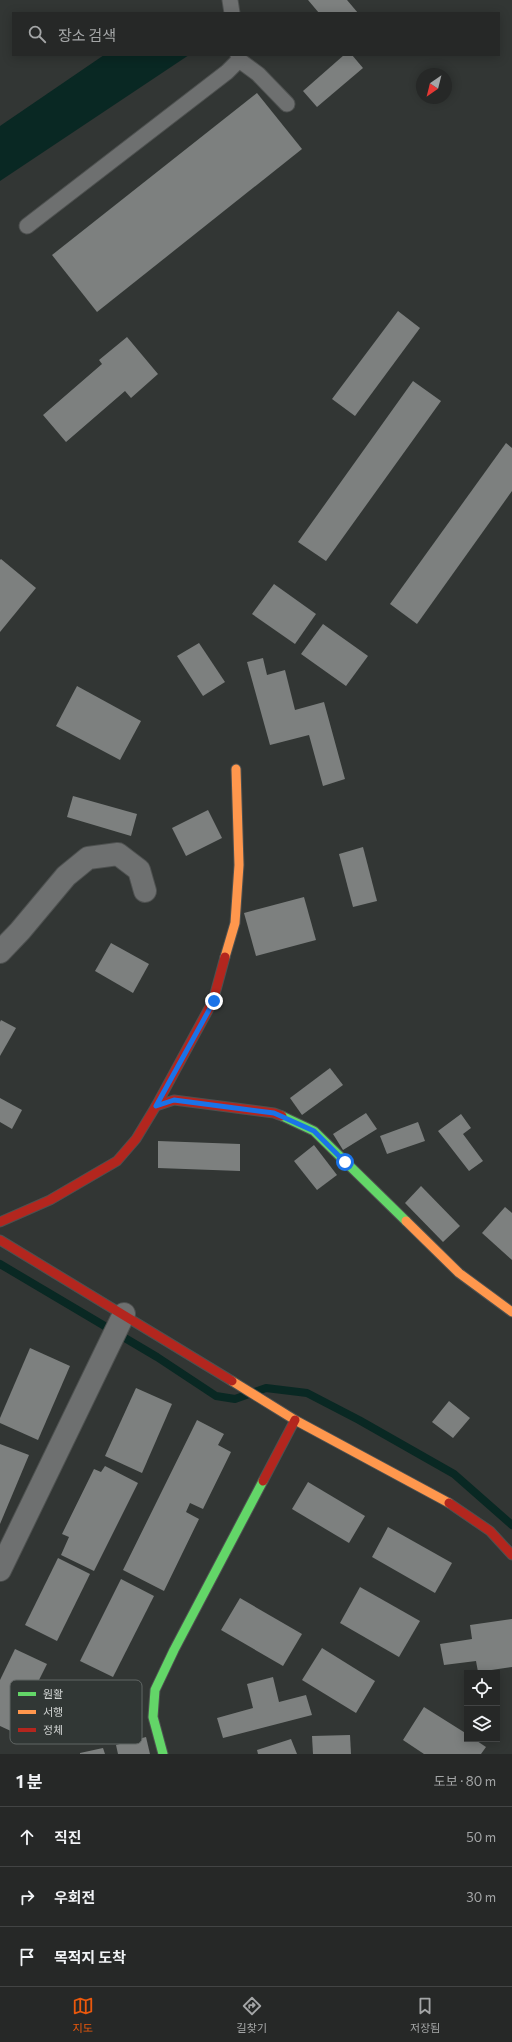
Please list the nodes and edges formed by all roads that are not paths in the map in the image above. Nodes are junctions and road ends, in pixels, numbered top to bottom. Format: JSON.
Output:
{"nodes":[{"id":1,"x":230,"y":0,"type":"edge"},
{"id":2,"x":232,"y":12,"type":"edge"},
{"id":3,"x":239,"y":57,"type":"edge"},
{"id":4,"x":287,"y":104,"type":"dead end"},
{"id":5,"x":27,"y":226,"type":"dead end"},
{"id":6,"x":236,"y":769,"type":"dead end"},
{"id":7,"x":145,"y":891,"type":"dead end"},
{"id":8,"x":0,"y":952,"type":"edge"},
{"id":9,"x":156,"y":1106,"type":"junction"},
{"id":10,"x":0,"y":1222,"type":"edge"},
{"id":11,"x":0,"y":1240,"type":"edge"},
{"id":12,"x":512,"y":1312,"type":"edge"},
{"id":13,"x":124,"y":1314,"type":"junction"},
{"id":14,"x":295,"y":1420,"type":"junction"},
{"id":15,"x":512,"y":1555,"type":"edge"},
{"id":16,"x":0,"y":1570,"type":"edge"},
{"id":17,"x":163,"y":1754,"type":"edge"}],
"edges":[{"from":1,"to":2,"type":"lane"},
{"from":3,"to":4,"type":"lane"},
{"from":3,"to":5,"type":"lane"},
{"from":6,"to":9,"type":"street"},
{"from":7,"to":8,"type":"street"},
{"from":9,"to":10,"type":"street"},
{"from":9,"to":12,"type":"street"},
{"from":11,"to":13,"type":"street"},
{"from":13,"to":14,"type":"street"},
{"from":13,"to":16,"type":"street"},
{"from":14,"to":15,"type":"street"},
{"from":14,"to":17,"type":"street"}]}
